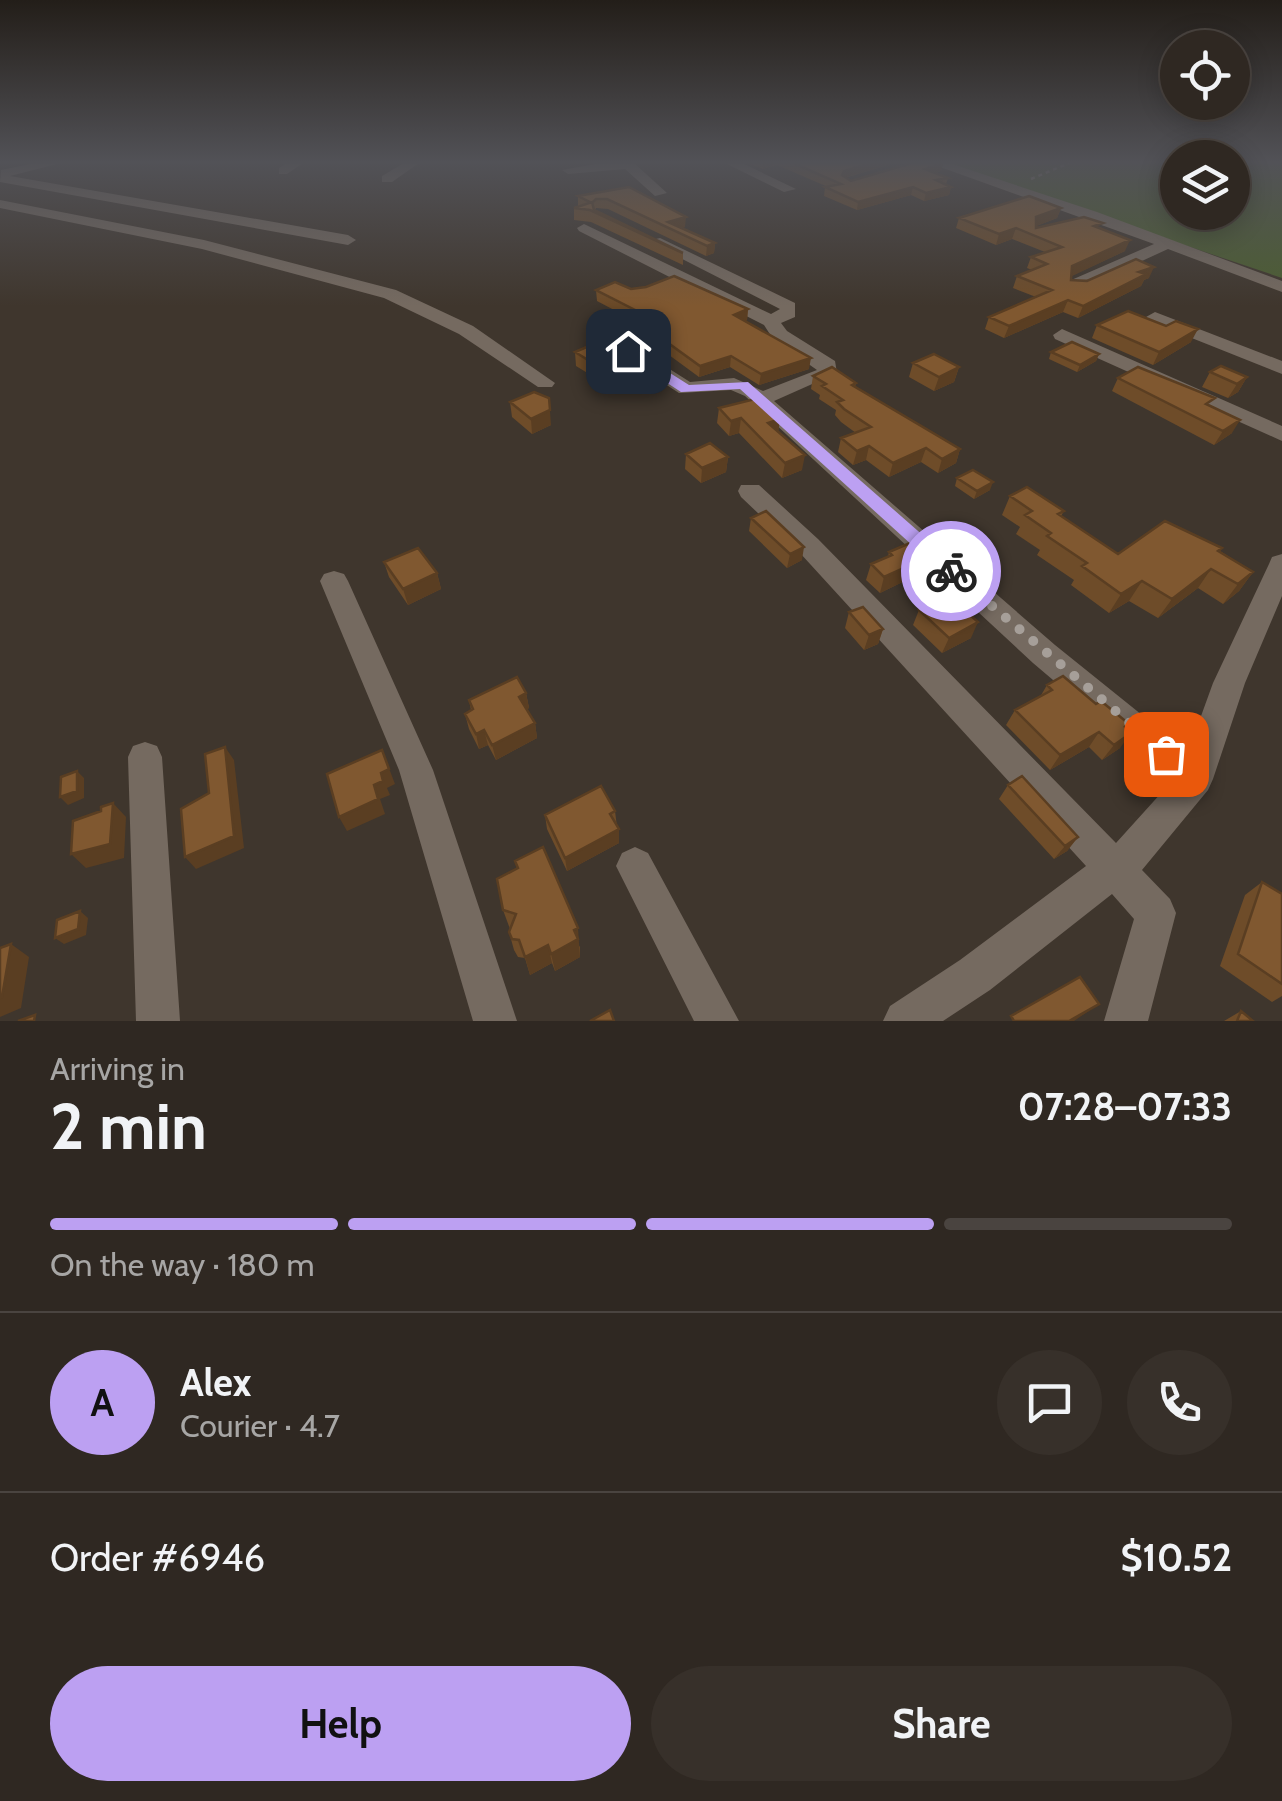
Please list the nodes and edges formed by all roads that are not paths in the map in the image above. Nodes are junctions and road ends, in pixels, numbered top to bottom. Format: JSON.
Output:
{"nodes":[{"id":1,"x":34,"y":211,"type":"edge"},
{"id":2,"x":188,"y":211,"type":"edge"},
{"id":3,"x":1079,"y":211,"type":"edge"},
{"id":4,"x":1092,"y":215,"type":"junction"},
{"id":5,"x":1057,"y":227,"type":"edge"},
{"id":6,"x":584,"y":228,"type":"dead end"},
{"id":7,"x":634,"y":230,"type":"edge"},
{"id":8,"x":348,"y":240,"type":"dead end"},
{"id":9,"x":1169,"y":243,"type":"junction"},
{"id":10,"x":1075,"y":285,"type":"edge"},
{"id":11,"x":1282,"y":287,"type":"edge"},
{"id":12,"x":1155,"y":317,"type":"edge"},
{"id":13,"x":771,"y":321,"type":"junction"},
{"id":14,"x":598,"y":332,"type":"dead end"},
{"id":15,"x":1062,"y":335,"type":"dead end"},
{"id":16,"x":1282,"y":368,"type":"edge"},
{"id":17,"x":544,"y":384,"type":"dead end"},
{"id":18,"x":756,"y":395,"type":"junction"},
{"id":19,"x":1282,"y":434,"type":"edge"},
{"id":20,"x":750,"y":492,"type":"dead end"},
{"id":21,"x":1282,"y":564,"type":"edge"},
{"id":22,"x":334,"y":582,"type":"dead end"},
{"id":23,"x":146,"y":757,"type":"dead end"},
{"id":24,"x":1196,"y":779,"type":"junction"},
{"id":25,"x":635,"y":866,"type":"dead end"},
{"id":26,"x":1115,"y":867,"type":"junction"},
{"id":27,"x":158,"y":1021,"type":"edge"},
{"id":28,"x":495,"y":1021,"type":"edge"},
{"id":29,"x":717,"y":1021,"type":"edge"},
{"id":30,"x":905,"y":1021,"type":"edge"},
{"id":31,"x":1126,"y":1021,"type":"edge"}],
"edges":[{"from":1,"to":17,"type":"street"},
{"from":2,"to":8,"type":"street"},
{"from":3,"to":4,"type":"street"},
{"from":4,"to":5,"type":"street"},
{"from":4,"to":9,"type":"street"},
{"from":6,"to":13,"type":"street"},
{"from":7,"to":13,"type":"street"},
{"from":9,"to":10,"type":"street"},
{"from":9,"to":11,"type":"street"},
{"from":12,"to":16,"type":"street"},
{"from":13,"to":18,"type":"street"},
{"from":14,"to":18,"type":"street"},
{"from":15,"to":19,"type":"street"},
{"from":18,"to":24,"type":"street"},
{"from":20,"to":26,"type":"street"},
{"from":21,"to":24,"type":"street"},
{"from":22,"to":28,"type":"street"},
{"from":23,"to":27,"type":"street"},
{"from":24,"to":26,"type":"street"},
{"from":25,"to":29,"type":"street"},
{"from":26,"to":30,"type":"street"},
{"from":26,"to":31,"type":"street"}]}
